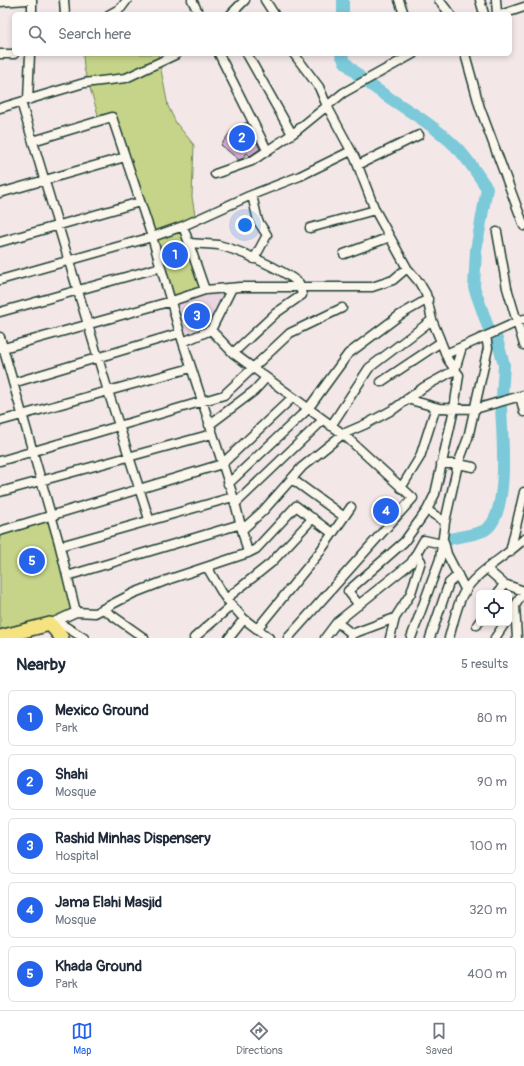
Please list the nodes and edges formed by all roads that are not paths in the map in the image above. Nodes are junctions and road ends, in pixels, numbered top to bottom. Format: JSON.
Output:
{"nodes":[{"id":1,"x":27,"y":0,"type":"edge"},
{"id":2,"x":32,"y":0,"type":"edge"},
{"id":3,"x":64,"y":0,"type":"edge"},
{"id":4,"x":127,"y":0,"type":"edge"},
{"id":5,"x":192,"y":0,"type":"edge"},
{"id":6,"x":244,"y":0,"type":"edge"},
{"id":7,"x":265,"y":0,"type":"edge"},
{"id":8,"x":399,"y":0,"type":"edge"},
{"id":9,"x":440,"y":0,"type":"edge"},
{"id":10,"x":480,"y":0,"type":"edge"},
{"id":11,"x":496,"y":0,"type":"edge"},
{"id":12,"x":0,"y":2,"type":"edge"},
{"id":13,"x":524,"y":8,"type":"edge"},
{"id":14,"x":32,"y":12,"type":"edge"},
{"id":15,"x":65,"y":12,"type":"edge"},
{"id":16,"x":114,"y":12,"type":"edge"},
{"id":17,"x":197,"y":12,"type":"edge"},
{"id":18,"x":233,"y":12,"type":"edge"},
{"id":19,"x":273,"y":12,"type":"edge"},
{"id":20,"x":403,"y":12,"type":"edge"},
{"id":21,"x":449,"y":12,"type":"edge"},
{"id":22,"x":483,"y":12,"type":"edge"},
{"id":23,"x":497,"y":12,"type":"edge"},
{"id":24,"x":511,"y":12,"type":"edge"},
{"id":25,"x":0,"y":54,"type":"edge"},
{"id":26,"x":12,"y":54,"type":"edge"},
{"id":27,"x":30,"y":56,"type":"edge"},
{"id":28,"x":173,"y":56,"type":"edge"},
{"id":29,"x":219,"y":56,"type":"edge"},
{"id":30,"x":248,"y":56,"type":"edge"},
{"id":31,"x":296,"y":56,"type":"edge"},
{"id":32,"x":409,"y":56,"type":"edge"},
{"id":33,"x":466,"y":56,"type":"edge"},
{"id":34,"x":24,"y":101,"type":"junction"},
{"id":35,"x":327,"y":106,"type":"junction"},
{"id":36,"x":0,"y":108,"type":"edge"},
{"id":37,"x":292,"y":134,"type":"junction"},
{"id":38,"x":419,"y":135,"type":"dead end"},
{"id":39,"x":33,"y":141,"type":"junction"},
{"id":40,"x":267,"y":150,"type":"junction"},
{"id":41,"x":351,"y":151,"type":"junction"},
{"id":42,"x":125,"y":157,"type":"junction"},
{"id":43,"x":358,"y":165,"type":"junction"},
{"id":44,"x":215,"y":174,"type":"dead end"},
{"id":45,"x":45,"y":180,"type":"junction"},
{"id":46,"x":0,"y":193,"type":"edge"},
{"id":47,"x":252,"y":195,"type":"junction"},
{"id":48,"x":140,"y":202,"type":"junction"},
{"id":49,"x":375,"y":210,"type":"junction"},
{"id":50,"x":59,"y":225,"type":"junction"},
{"id":51,"x":184,"y":226,"type":"junction"},
{"id":52,"x":524,"y":226,"type":"edge"},
{"id":53,"x":310,"y":228,"type":"dead end"},
{"id":54,"x":497,"y":232,"type":"dead end"},
{"id":55,"x":152,"y":237,"type":"junction"},
{"id":56,"x":390,"y":237,"type":"junction"},
{"id":57,"x":0,"y":242,"type":"edge"},
{"id":58,"x":190,"y":243,"type":"junction"},
{"id":59,"x":344,"y":254,"type":"dead end"},
{"id":60,"x":254,"y":258,"type":"junction"},
{"id":61,"x":69,"y":260,"type":"junction"},
{"id":62,"x":161,"y":266,"type":"junction"},
{"id":63,"x":407,"y":268,"type":"junction"},
{"id":64,"x":0,"y":280,"type":"edge"},
{"id":65,"x":232,"y":288,"type":"junction"},
{"id":66,"x":301,"y":288,"type":"junction"},
{"id":67,"x":78,"y":290,"type":"junction"},
{"id":68,"x":205,"y":290,"type":"junction"},
{"id":69,"x":428,"y":299,"type":"junction"},
{"id":70,"x":172,"y":301,"type":"junction"},
{"id":71,"x":342,"y":308,"type":"dead end"},
{"id":72,"x":0,"y":312,"type":"edge"},
{"id":73,"x":432,"y":320,"type":"junction"},
{"id":74,"x":521,"y":320,"type":"edge"},
{"id":75,"x":88,"y":325,"type":"junction"},
{"id":76,"x":211,"y":330,"type":"junction"},
{"id":77,"x":180,"y":333,"type":"junction"},
{"id":78,"x":486,"y":336,"type":"junction"},
{"id":79,"x":0,"y":338,"type":"edge"},
{"id":80,"x":183,"y":342,"type":"junction"},
{"id":81,"x":441,"y":342,"type":"junction"},
{"id":82,"x":524,"y":345,"type":"edge"},
{"id":83,"x":462,"y":347,"type":"junction"},
{"id":84,"x":2,"y":349,"type":"edge"},
{"id":85,"x":233,"y":353,"type":"junction"},
{"id":86,"x":446,"y":354,"type":"junction"},
{"id":87,"x":98,"y":358,"type":"junction"},
{"id":88,"x":191,"y":368,"type":"junction"},
{"id":89,"x":253,"y":368,"type":"junction"},
{"id":90,"x":455,"y":370,"type":"junction"},
{"id":91,"x":266,"y":378,"type":"junction"},
{"id":92,"x":381,"y":382,"type":"dead end"},
{"id":93,"x":13,"y":383,"type":"junction"},
{"id":94,"x":108,"y":392,"type":"junction"},
{"id":95,"x":522,"y":396,"type":"edge"},
{"id":96,"x":293,"y":397,"type":"junction"},
{"id":97,"x":407,"y":399,"type":"junction"},
{"id":98,"x":202,"y":402,"type":"junction"},
{"id":99,"x":436,"y":407,"type":"junction"},
{"id":100,"x":308,"y":409,"type":"junction"},
{"id":101,"x":454,"y":409,"type":"junction"},
{"id":102,"x":475,"y":409,"type":"junction"},
{"id":103,"x":524,"y":412,"type":"edge"},
{"id":104,"x":21,"y":415,"type":"junction"},
{"id":105,"x":323,"y":420,"type":"junction"},
{"id":106,"x":0,"y":422,"type":"edge"},
{"id":107,"x":119,"y":425,"type":"junction"},
{"id":108,"x":209,"y":425,"type":"junction"},
{"id":109,"x":331,"y":426,"type":"junction"},
{"id":110,"x":212,"y":434,"type":"junction"},
{"id":111,"x":343,"y":434,"type":"junction"},
{"id":112,"x":32,"y":451,"type":"junction"},
{"id":113,"x":128,"y":456,"type":"junction"},
{"id":114,"x":0,"y":461,"type":"edge"},
{"id":115,"x":222,"y":464,"type":"junction"},
{"id":116,"x":441,"y":464,"type":"junction"},
{"id":117,"x":458,"y":464,"type":"junction"},
{"id":118,"x":473,"y":468,"type":"dead end"},
{"id":119,"x":292,"y":479,"type":"junction"},
{"id":120,"x":41,"y":481,"type":"junction"},
{"id":121,"x":228,"y":484,"type":"junction"},
{"id":122,"x":401,"y":488,"type":"junction"},
{"id":123,"x":139,"y":489,"type":"junction"},
{"id":124,"x":0,"y":492,"type":"edge"},
{"id":125,"x":524,"y":492,"type":"edge"},
{"id":126,"x":234,"y":500,"type":"junction"},
{"id":127,"x":351,"y":507,"type":"dead end"},
{"id":128,"x":427,"y":510,"type":"junction"},
{"id":129,"x":51,"y":516,"type":"junction"},
{"id":130,"x":343,"y":516,"type":"junction"},
{"id":131,"x":313,"y":518,"type":"junction"},
{"id":132,"x":149,"y":519,"type":"junction"},
{"id":133,"x":445,"y":522,"type":"junction"},
{"id":134,"x":241,"y":527,"type":"junction"},
{"id":135,"x":0,"y":531,"type":"edge"},
{"id":136,"x":332,"y":533,"type":"junction"},
{"id":137,"x":524,"y":539,"type":"edge"},
{"id":138,"x":442,"y":541,"type":"junction"},
{"id":139,"x":60,"y":546,"type":"junction"},
{"id":140,"x":510,"y":552,"type":"junction"},
{"id":141,"x":248,"y":553,"type":"junction"},
{"id":142,"x":416,"y":554,"type":"junction"},
{"id":143,"x":207,"y":567,"type":"junction"},
{"id":144,"x":486,"y":569,"type":"junction"},
{"id":145,"x":458,"y":575,"type":"junction"},
{"id":146,"x":67,"y":576,"type":"junction"},
{"id":147,"x":504,"y":584,"type":"junction"},
{"id":148,"x":500,"y":590,"type":"edge"},
{"id":149,"x":466,"y":591,"type":"junction"},
{"id":150,"x":524,"y":591,"type":"edge"},
{"id":151,"x":229,"y":602,"type":"junction"},
{"id":152,"x":359,"y":605,"type":"junction"},
{"id":153,"x":515,"y":606,"type":"junction"},
{"id":154,"x":103,"y":608,"type":"junction"},
{"id":155,"x":512,"y":611,"type":"edge"},
{"id":156,"x":76,"y":612,"type":"junction"},
{"id":157,"x":244,"y":618,"type":"junction"},
{"id":158,"x":395,"y":618,"type":"junction"},
{"id":159,"x":53,"y":622,"type":"junction"},
{"id":160,"x":337,"y":622,"type":"junction"},
{"id":161,"x":503,"y":626,"type":"edge"},
{"id":162,"x":25,"y":634,"type":"edge"},
{"id":163,"x":262,"y":634,"type":"edge"},
{"id":164,"x":351,"y":636,"type":"edge"},
{"id":165,"x":0,"y":638,"type":"edge"},
{"id":166,"x":62,"y":638,"type":"edge"},
{"id":167,"x":84,"y":638,"type":"edge"},
{"id":168,"x":144,"y":638,"type":"edge"},
{"id":169,"x":194,"y":638,"type":"edge"},
{"id":170,"x":230,"y":638,"type":"edge"},
{"id":171,"x":288,"y":638,"type":"edge"},
{"id":172,"x":325,"y":638,"type":"edge"},
{"id":173,"x":390,"y":638,"type":"edge"},
{"id":174,"x":411,"y":638,"type":"edge"},
{"id":175,"x":430,"y":638,"type":"edge"},
{"id":176,"x":449,"y":638,"type":"edge"},
{"id":177,"x":495,"y":638,"type":"edge"},
{"id":178,"x":517,"y":638,"type":"edge"}],
"edges":[{"from":1,"to":12,"type":"street"},
{"from":2,"to":14,"type":"street"},
{"from":3,"to":15,"type":"street"},
{"from":4,"to":16,"type":"street"},
{"from":5,"to":17,"type":"street"},
{"from":6,"to":18,"type":"street"},
{"from":7,"to":19,"type":"street"},
{"from":8,"to":20,"type":"street"},
{"from":9,"to":21,"type":"street"},
{"from":10,"to":22,"type":"street"},
{"from":11,"to":23,"type":"street"},
{"from":13,"to":24,"type":"street"},
{"from":25,"to":26,"type":"street"},
{"from":27,"to":34,"type":"street"},
{"from":28,"to":34,"type":"street"},
{"from":29,"to":40,"type":"street"},
{"from":30,"to":37,"type":"street"},
{"from":31,"to":35,"type":"street"},
{"from":32,"to":35,"type":"street"},
{"from":33,"to":52,"type":"street"},
{"from":34,"to":36,"type":"street"},
{"from":34,"to":39,"type":"street"},
{"from":35,"to":37,"type":"street"},
{"from":35,"to":41,"type":"street"},
{"from":37,"to":40,"type":"street"},
{"from":38,"to":43,"type":"street"},
{"from":39,"to":42,"type":"street"},
{"from":39,"to":45,"type":"street"},
{"from":40,"to":44,"type":"street"},
{"from":41,"to":43,"type":"street"},
{"from":41,"to":47,"type":"street"},
{"from":42,"to":45,"type":"street"},
{"from":42,"to":48,"type":"street"},
{"from":43,"to":49,"type":"street"},
{"from":45,"to":46,"type":"street"},
{"from":45,"to":50,"type":"street"},
{"from":47,"to":51,"type":"street"},
{"from":47,"to":60,"type":"street"},
{"from":48,"to":50,"type":"street"},
{"from":48,"to":55,"type":"street"},
{"from":49,"to":53,"type":"street"},
{"from":49,"to":56,"type":"street"},
{"from":50,"to":57,"type":"street"},
{"from":50,"to":61,"type":"street"},
{"from":51,"to":55,"type":"street"},
{"from":51,"to":58,"type":"street"},
{"from":54,"to":74,"type":"street"},
{"from":55,"to":61,"type":"street"},
{"from":55,"to":62,"type":"street"},
{"from":56,"to":59,"type":"street"},
{"from":56,"to":63,"type":"street"},
{"from":58,"to":60,"type":"street"},
{"from":58,"to":68,"type":"street"},
{"from":60,"to":66,"type":"street"},
{"from":61,"to":64,"type":"street"},
{"from":61,"to":67,"type":"street"},
{"from":62,"to":67,"type":"street"},
{"from":62,"to":70,"type":"street"},
{"from":63,"to":66,"type":"street"},
{"from":63,"to":69,"type":"street"},
{"from":65,"to":66,"type":"street"},
{"from":65,"to":68,"type":"street"},
{"from":65,"to":76,"type":"street"},
{"from":66,"to":85,"type":"street"},
{"from":67,"to":72,"type":"street"},
{"from":67,"to":75,"type":"street"},
{"from":68,"to":70,"type":"street"},
{"from":69,"to":73,"type":"street"},
{"from":69,"to":100,"type":"street"},
{"from":70,"to":75,"type":"street"},
{"from":70,"to":77,"type":"street"},
{"from":71,"to":89,"type":"street"},
{"from":73,"to":81,"type":"street"},
{"from":73,"to":109,"type":"street"},
{"from":74,"to":78,"type":"street"},
{"from":74,"to":82,"type":"street"},
{"from":75,"to":84,"type":"street"},
{"from":75,"to":87,"type":"street"},
{"from":76,"to":80,"type":"street"},
{"from":76,"to":85,"type":"street"},
{"from":77,"to":80,"type":"street"},
{"from":77,"to":87,"type":"street"},
{"from":78,"to":83,"type":"street"},
{"from":78,"to":102,"type":"street"},
{"from":79,"to":84,"type":"street"},
{"from":80,"to":88,"type":"street"},
{"from":81,"to":86,"type":"street"},
{"from":81,"to":92,"type":"street"},
{"from":83,"to":86,"type":"street"},
{"from":83,"to":90,"type":"street"},
{"from":84,"to":93,"type":"street"},
{"from":85,"to":89,"type":"street"},
{"from":86,"to":90,"type":"street"},
{"from":87,"to":93,"type":"street"},
{"from":87,"to":94,"type":"street"},
{"from":88,"to":94,"type":"street"},
{"from":88,"to":98,"type":"street"},
{"from":89,"to":91,"type":"street"},
{"from":89,"to":98,"type":"street"},
{"from":90,"to":97,"type":"street"},
{"from":90,"to":101,"type":"street"},
{"from":91,"to":96,"type":"street"},
{"from":91,"to":108,"type":"street"},
{"from":93,"to":104,"type":"street"},
{"from":94,"to":104,"type":"street"},
{"from":94,"to":107,"type":"street"},
{"from":95,"to":102,"type":"street"},
{"from":95,"to":103,"type":"street"},
{"from":96,"to":100,"type":"street"},
{"from":96,"to":115,"type":"street"},
{"from":97,"to":99,"type":"street"},
{"from":97,"to":111,"type":"street"},
{"from":98,"to":107,"type":"street"},
{"from":98,"to":108,"type":"street"},
{"from":99,"to":101,"type":"street"},
{"from":99,"to":122,"type":"street"},
{"from":100,"to":105,"type":"street"},
{"from":100,"to":121,"type":"street"},
{"from":101,"to":102,"type":"street"},
{"from":101,"to":116,"type":"street"},
{"from":102,"to":117,"type":"street"},
{"from":104,"to":106,"type":"street"},
{"from":104,"to":112,"type":"street"},
{"from":105,"to":109,"type":"street"},
{"from":105,"to":126,"type":"street"},
{"from":107,"to":112,"type":"street"},
{"from":107,"to":113,"type":"street"},
{"from":108,"to":110,"type":"street"},
{"from":109,"to":111,"type":"street"},
{"from":110,"to":113,"type":"street"},
{"from":110,"to":115,"type":"street"},
{"from":111,"to":119,"type":"street"},
{"from":111,"to":122,"type":"street"},
{"from":112,"to":114,"type":"street"},
{"from":112,"to":120,"type":"street"},
{"from":113,"to":120,"type":"street"},
{"from":113,"to":123,"type":"street"},
{"from":115,"to":121,"type":"street"},
{"from":115,"to":123,"type":"street"},
{"from":116,"to":117,"type":"street"},
{"from":116,"to":128,"type":"street"},
{"from":117,"to":118,"type":"street"},
{"from":117,"to":133,"type":"street"},
{"from":119,"to":130,"type":"street"},
{"from":119,"to":134,"type":"street"},
{"from":120,"to":124,"type":"street"},
{"from":120,"to":129,"type":"street"},
{"from":121,"to":126,"type":"street"},
{"from":122,"to":171,"type":"street"},
{"from":123,"to":129,"type":"street"},
{"from":123,"to":132,"type":"street"},
{"from":125,"to":140,"type":"street"},
{"from":126,"to":132,"type":"street"},
{"from":126,"to":134,"type":"street"},
{"from":127,"to":130,"type":"street"},
{"from":128,"to":133,"type":"street"},
{"from":128,"to":152,"type":"street"},
{"from":129,"to":135,"type":"street"},
{"from":129,"to":139,"type":"street"},
{"from":130,"to":136,"type":"street"},
{"from":131,"to":136,"type":"street"},
{"from":131,"to":141,"type":"street"},
{"from":131,"to":151,"type":"street"},
{"from":132,"to":139,"type":"street"},
{"from":133,"to":138,"type":"street"},
{"from":134,"to":141,"type":"street"},
{"from":134,"to":146,"type":"street"},
{"from":136,"to":163,"type":"street"},
{"from":137,"to":140,"type":"street"},
{"from":138,"to":142,"type":"street"},
{"from":138,"to":145,"type":"street"},
{"from":138,"to":174,"type":"street"},
{"from":139,"to":146,"type":"street"},
{"from":140,"to":144,"type":"street"},
{"from":141,"to":143,"type":"street"},
{"from":142,"to":152,"type":"street"},
{"from":142,"to":158,"type":"street"},
{"from":143,"to":151,"type":"street"},
{"from":143,"to":154,"type":"street"},
{"from":144,"to":147,"type":"street"},
{"from":144,"to":149,"type":"street"},
{"from":145,"to":149,"type":"street"},
{"from":145,"to":175,"type":"street"},
{"from":146,"to":156,"type":"street"},
{"from":147,"to":148,"type":"street"},
{"from":147,"to":150,"type":"street"},
{"from":149,"to":176,"type":"street"},
{"from":150,"to":153,"type":"street"},
{"from":151,"to":157,"type":"street"},
{"from":151,"to":169,"type":"street"},
{"from":152,"to":160,"type":"street"},
{"from":153,"to":155,"type":"street"},
{"from":153,"to":178,"type":"street"},
{"from":154,"to":156,"type":"street"},
{"from":154,"to":168,"type":"street"},
{"from":156,"to":159,"type":"street"},
{"from":157,"to":163,"type":"street"},
{"from":157,"to":170,"type":"street"},
{"from":158,"to":164,"type":"street"},
{"from":158,"to":173,"type":"street"},
{"from":159,"to":162,"type":"main road"},
{"from":159,"to":166,"type":"main road"},
{"from":159,"to":167,"type":"street"},
{"from":160,"to":164,"type":"street"},
{"from":160,"to":172,"type":"street"},
{"from":161,"to":177,"type":"street"},
{"from":162,"to":165,"type":"main road"}]}
